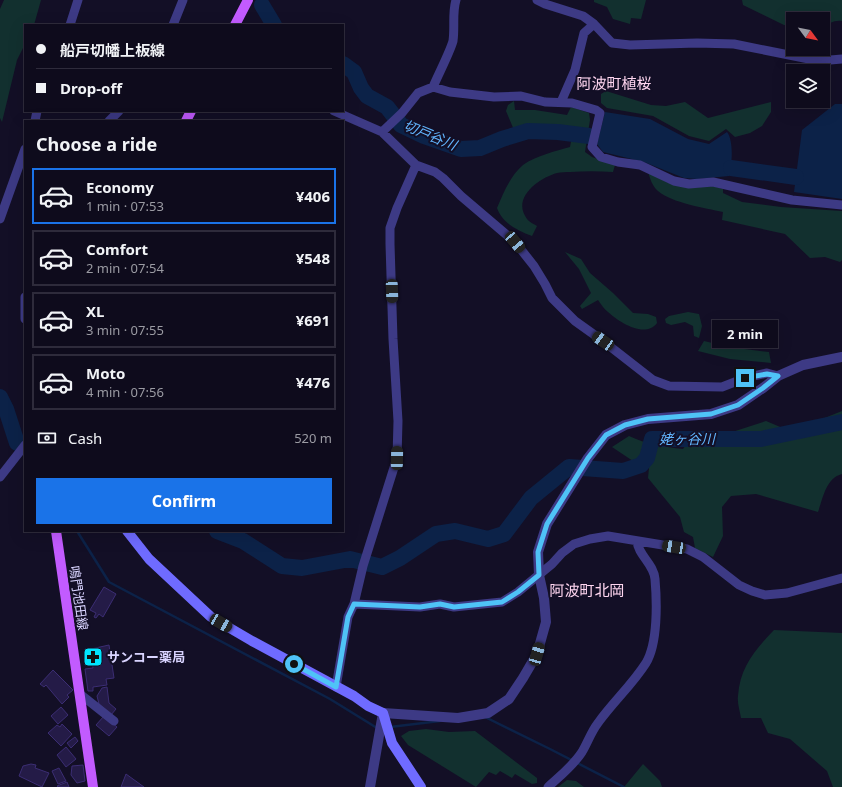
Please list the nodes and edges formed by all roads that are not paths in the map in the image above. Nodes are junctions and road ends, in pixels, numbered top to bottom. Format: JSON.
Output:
{"nodes":[{"id":1,"x":78,"y":0,"type":"edge"},
{"id":2,"x":183,"y":0,"type":"edge"},
{"id":3,"x":248,"y":0,"type":"edge"},
{"id":4,"x":456,"y":0,"type":"edge"},
{"id":5,"x":538,"y":0,"type":"edge"},
{"id":6,"x":70,"y":24,"type":"edge"},
{"id":7,"x":173,"y":24,"type":"edge"},
{"id":8,"x":236,"y":24,"type":"edge"},
{"id":9,"x":594,"y":24,"type":"junction"},
{"id":10,"x":842,"y":59,"type":"edge"},
{"id":11,"x":433,"y":87,"type":"junction"},
{"id":12,"x":561,"y":102,"type":"junction"},
{"id":13,"x":118,"y":112,"type":"edge"},
{"id":14,"x":336,"y":112,"type":"edge"},
{"id":15,"x":111,"y":120,"type":"edge"},
{"id":16,"x":382,"y":132,"type":"junction"},
{"id":17,"x":24,"y":152,"type":"edge"},
{"id":18,"x":416,"y":165,"type":"junction"},
{"id":19,"x":842,"y":205,"type":"edge"},
{"id":20,"x":0,"y":219,"type":"edge"},
{"id":21,"x":842,"y":357,"type":"edge"},
{"id":22,"x":778,"y":376,"type":"junction"},
{"id":23,"x":24,"y":446,"type":"edge"},
{"id":24,"x":0,"y":476,"type":"edge"},
{"id":25,"x":56,"y":532,"type":"edge"},
{"id":26,"x":128,"y":532,"type":"edge"},
{"id":27,"x":637,"y":541,"type":"junction"},
{"id":28,"x":539,"y":575,"type":"junction"},
{"id":29,"x":842,"y":578,"type":"edge"},
{"id":30,"x":354,"y":604,"type":"junction"},
{"id":31,"x":336,"y":687,"type":"junction"},
{"id":32,"x":80,"y":694,"type":"junction"},
{"id":33,"x":383,"y":713,"type":"junction"},
{"id":34,"x":114,"y":721,"type":"dead end"},
{"id":35,"x":93,"y":787,"type":"edge"},
{"id":36,"x":370,"y":787,"type":"edge"},
{"id":37,"x":421,"y":787,"type":"edge"},
{"id":38,"x":548,"y":787,"type":"edge"}],
"edges":[{"from":1,"to":6,"type":"street"},
{"from":2,"to":7,"type":"street"},
{"from":3,"to":8,"type":"main road"},
{"from":4,"to":11,"type":"street"},
{"from":5,"to":9,"type":"street"},
{"from":9,"to":10,"type":"street"},
{"from":9,"to":12,"type":"street"},
{"from":11,"to":12,"type":"street"},
{"from":11,"to":16,"type":"street"},
{"from":12,"to":19,"type":"street"},
{"from":13,"to":15,"type":"street"},
{"from":14,"to":16,"type":"street"},
{"from":16,"to":18,"type":"street"},
{"from":17,"to":20,"type":"street"},
{"from":18,"to":22,"type":"street"},
{"from":18,"to":30,"type":"street"},
{"from":21,"to":22,"type":"street"},
{"from":22,"to":28,"type":"street"},
{"from":23,"to":24,"type":"street"},
{"from":25,"to":32,"type":"main road","name":"鳴門池田線"},
{"from":26,"to":31,"type":"main road"},
{"from":27,"to":28,"type":"street"},
{"from":27,"to":29,"type":"street"},
{"from":27,"to":38,"type":"street"},
{"from":28,"to":30,"type":"street"},
{"from":28,"to":33,"type":"street"},
{"from":30,"to":31,"type":"street"},
{"from":31,"to":33,"type":"main road"},
{"from":32,"to":34,"type":"street"},
{"from":32,"to":35,"type":"main road","name":"鳴門池田線"},
{"from":33,"to":36,"type":"street"},
{"from":33,"to":37,"type":"main road"}]}
